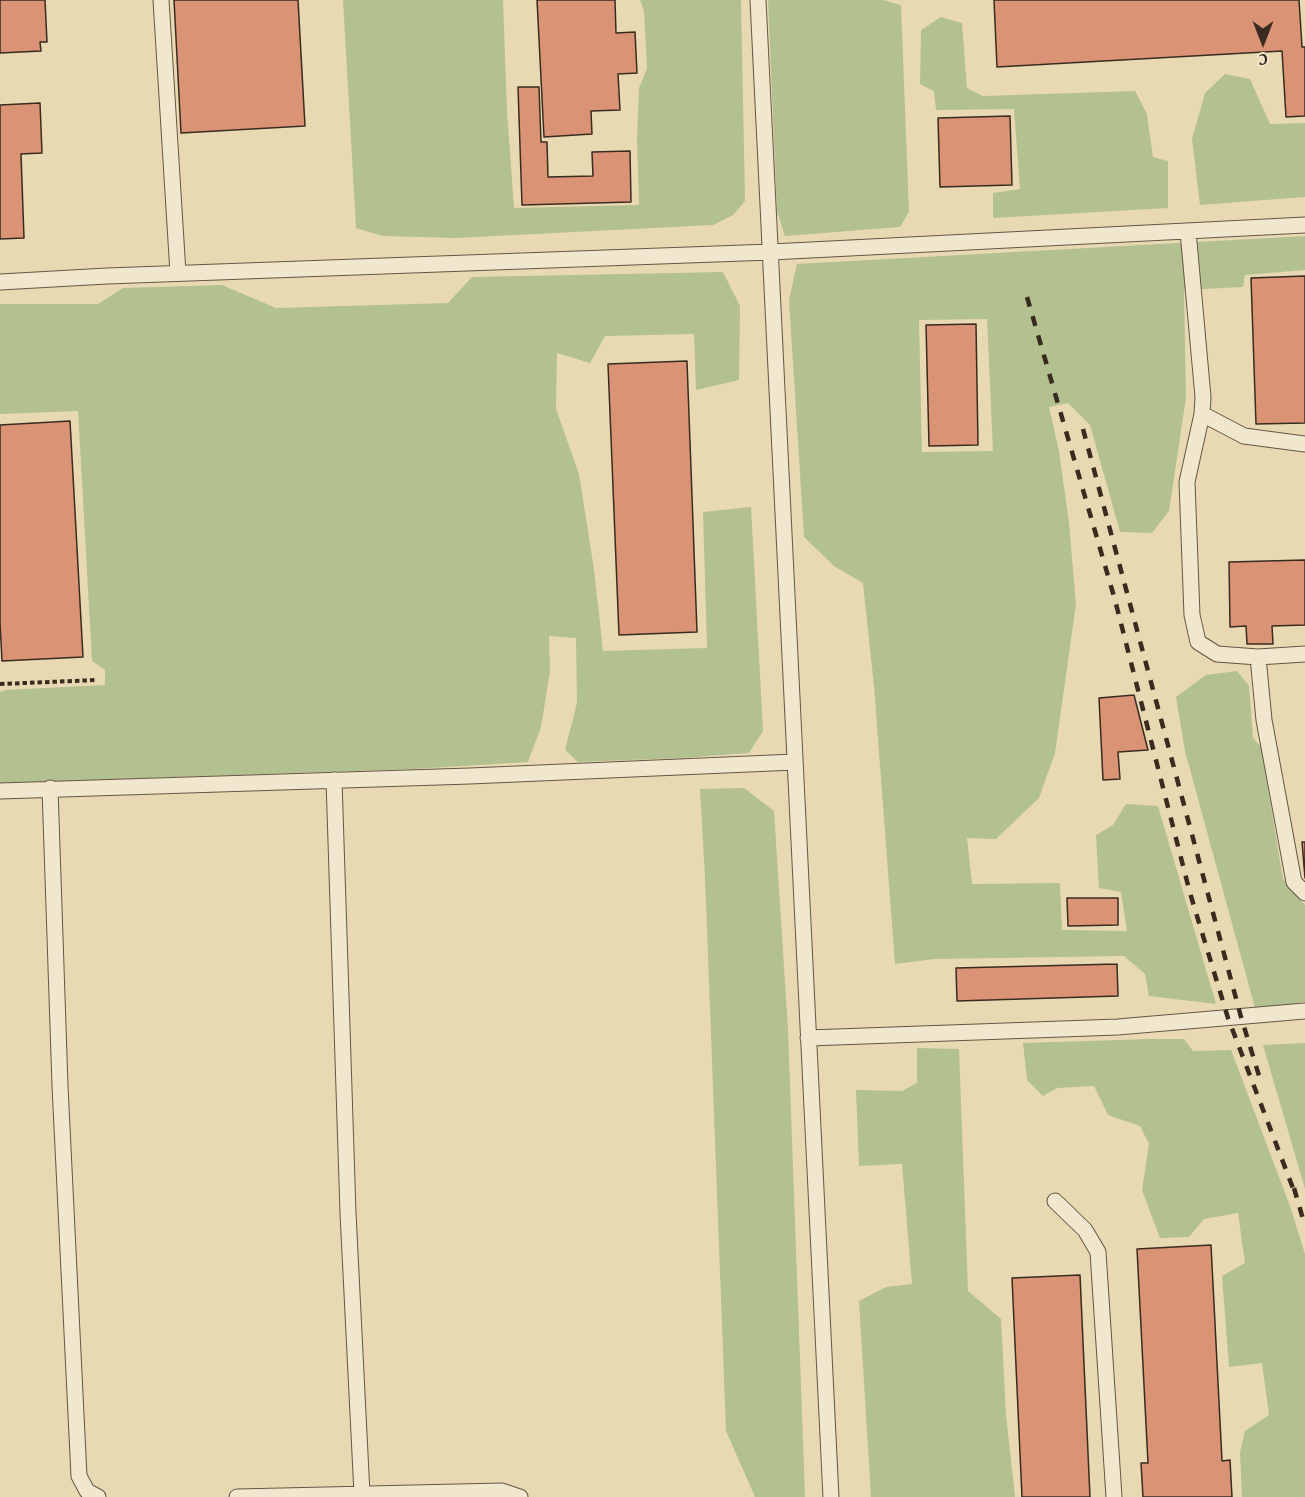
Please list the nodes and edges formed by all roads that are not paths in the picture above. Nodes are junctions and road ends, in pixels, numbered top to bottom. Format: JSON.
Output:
{"nodes":[{"id":1,"x":161,"y":0,"type":"edge"},
{"id":2,"x":758,"y":0,"type":"edge"},
{"id":3,"x":1305,"y":225,"type":"edge"},
{"id":4,"x":1188,"y":231,"type":"junction"},
{"id":5,"x":771,"y":252,"type":"junction"},
{"id":6,"x":177,"y":273,"type":"junction"},
{"id":7,"x":0,"y":282,"type":"edge"},
{"id":8,"x":1202,"y":414,"type":"junction"},
{"id":9,"x":1305,"y":444,"type":"edge"},
{"id":10,"x":1305,"y":654,"type":"edge"},
{"id":11,"x":1258,"y":657,"type":"junction"},
{"id":12,"x":795,"y":762,"type":"junction"},
{"id":13,"x":334,"y":780,"type":"junction"},
{"id":14,"x":50,"y":788,"type":"junction"},
{"id":15,"x":0,"y":791,"type":"edge"},
{"id":16,"x":1305,"y":893,"type":"edge"},
{"id":17,"x":1305,"y":1011,"type":"edge"},
{"id":18,"x":808,"y":1038,"type":"junction"},
{"id":19,"x":1055,"y":1201,"type":"dead end"},
{"id":20,"x":362,"y":1494,"type":"junction"},
{"id":21,"x":98,"y":1497,"type":"edge"},
{"id":22,"x":237,"y":1497,"type":"edge"},
{"id":23,"x":520,"y":1497,"type":"edge"},
{"id":24,"x":831,"y":1497,"type":"edge"},
{"id":25,"x":1114,"y":1497,"type":"edge"}],
"edges":[{"from":1,"to":6,"type":"lane"},
{"from":2,"to":5,"type":"lane"},
{"from":3,"to":4,"type":"lane"},
{"from":4,"to":5,"type":"lane"},
{"from":4,"to":8,"type":"lane"},
{"from":5,"to":6,"type":"lane"},
{"from":5,"to":12,"type":"lane"},
{"from":6,"to":7,"type":"lane"},
{"from":8,"to":9,"type":"lane"},
{"from":8,"to":11,"type":"lane"},
{"from":10,"to":11,"type":"lane"},
{"from":11,"to":16,"type":"lane"},
{"from":12,"to":13,"type":"lane"},
{"from":12,"to":18,"type":"lane"},
{"from":13,"to":14,"type":"lane"},
{"from":13,"to":20,"type":"lane"},
{"from":14,"to":15,"type":"lane"},
{"from":14,"to":21,"type":"lane"},
{"from":17,"to":18,"type":"lane"},
{"from":18,"to":24,"type":"lane"},
{"from":19,"to":25,"type":"lane"},
{"from":20,"to":22,"type":"lane"},
{"from":20,"to":23,"type":"lane"}]}
